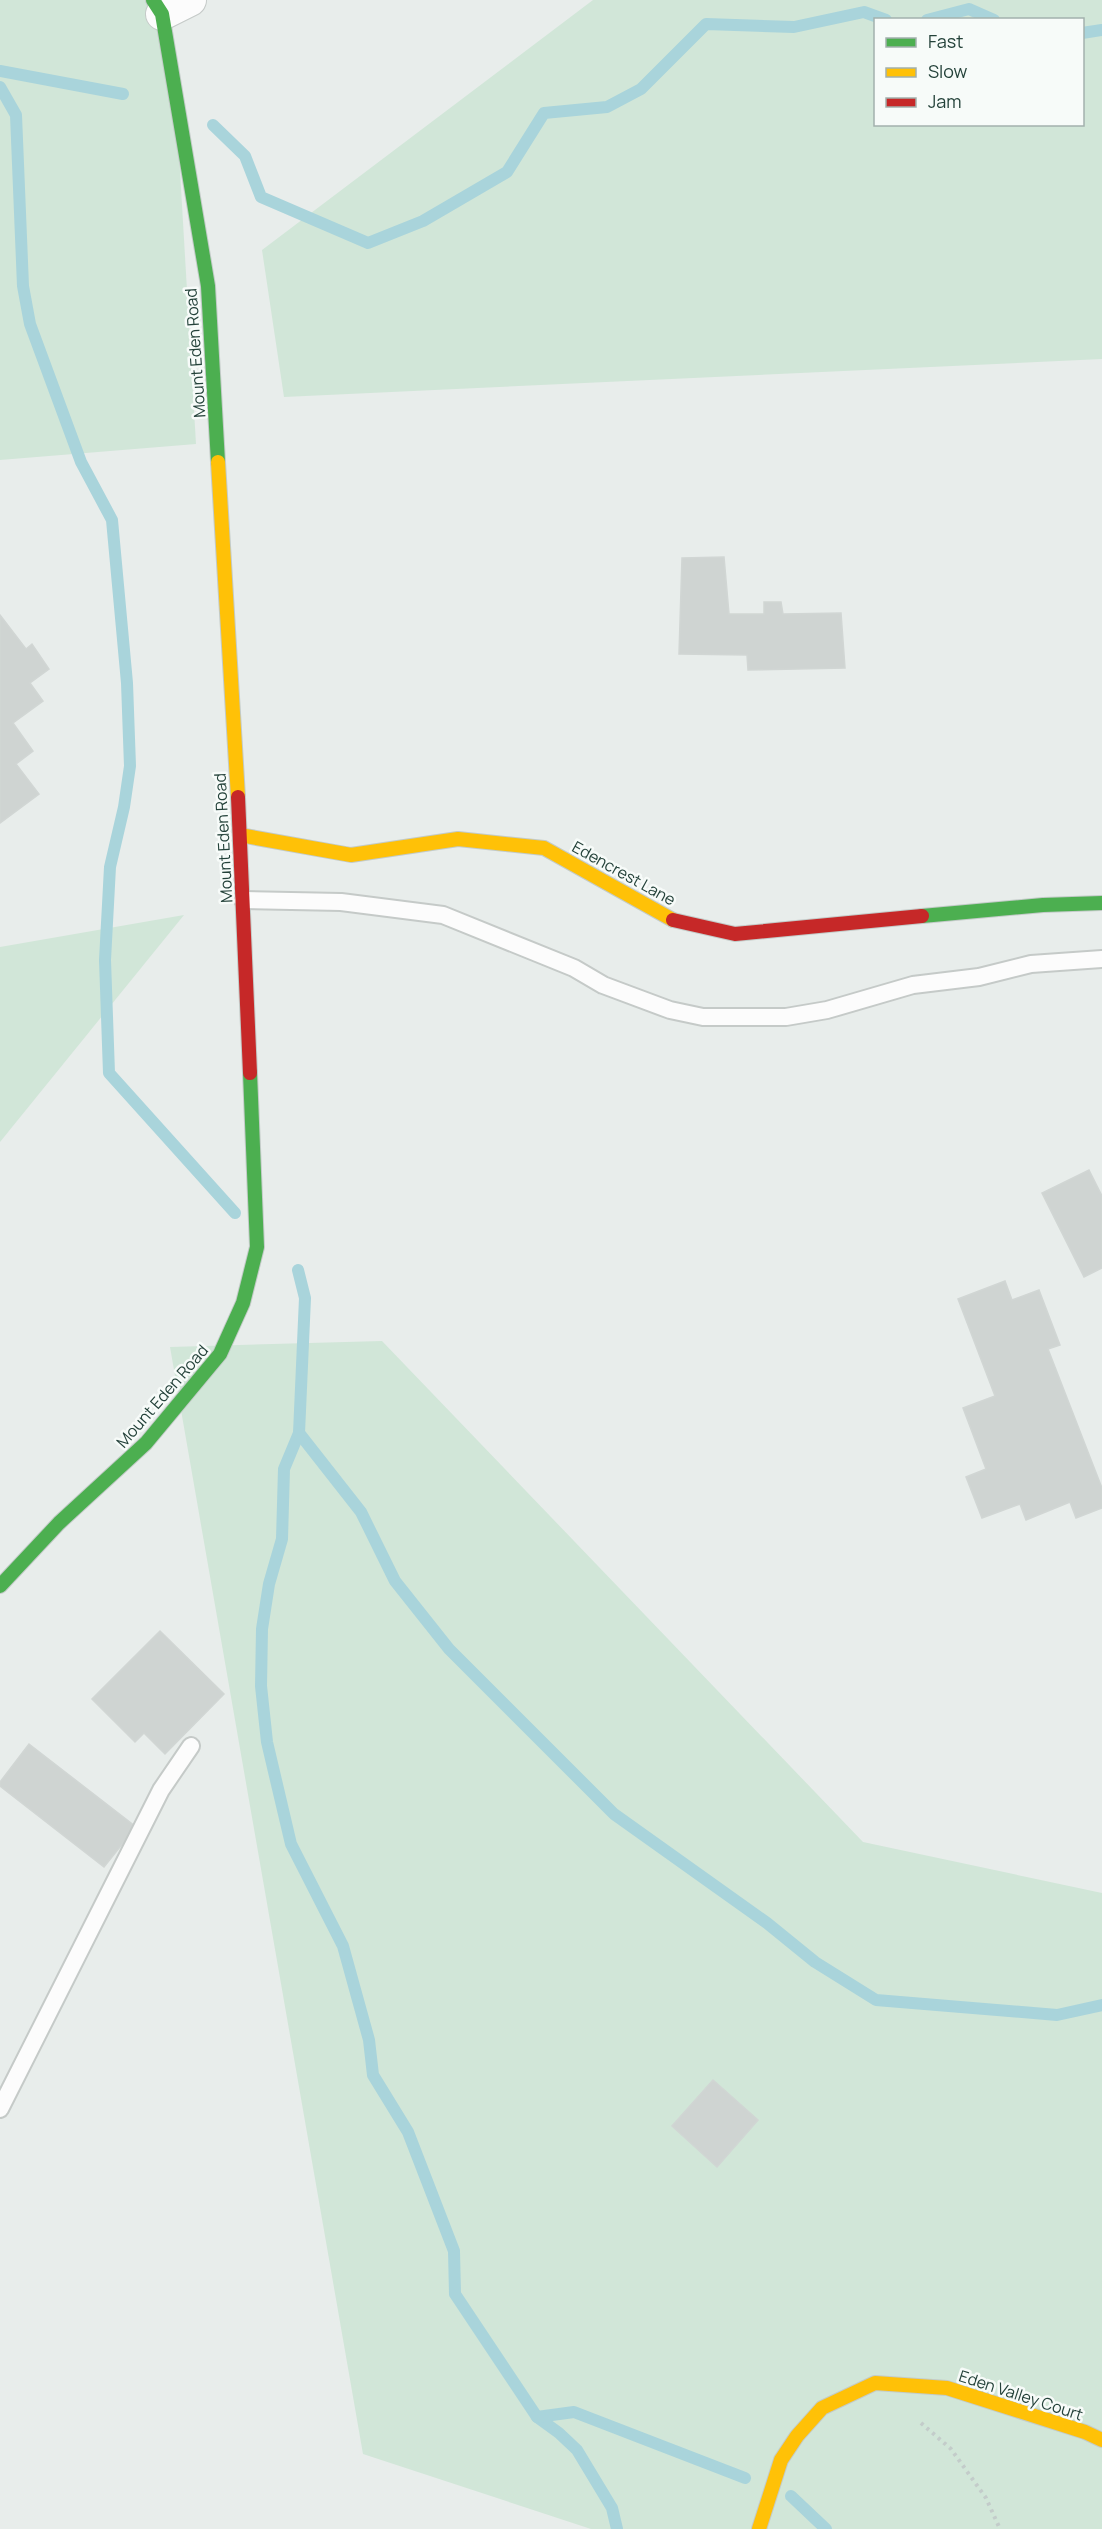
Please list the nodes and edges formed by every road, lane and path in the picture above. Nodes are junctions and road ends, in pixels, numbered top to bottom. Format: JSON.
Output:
{"nodes":[{"id":1,"x":190,"y":0,"type":"edge"},
{"id":2,"x":157,"y":7,"type":"edge"},
{"id":3,"x":240,"y":835,"type":"junction"},
{"id":4,"x":243,"y":900,"type":"junction"},
{"id":5,"x":1102,"y":903,"type":"edge"},
{"id":6,"x":1102,"y":959,"type":"edge"},
{"id":7,"x":0,"y":1586,"type":"edge"},
{"id":8,"x":191,"y":1746,"type":"dead end"},
{"id":9,"x":0,"y":2109,"type":"edge"},
{"id":10,"x":919,"y":2421,"type":"dead end"},
{"id":11,"x":1102,"y":2440,"type":"edge"},
{"id":12,"x":759,"y":2529,"type":"edge"},
{"id":13,"x":1000,"y":2529,"type":"edge"}],
"edges":[{"from":1,"to":2,"type":"street"},
{"from":2,"to":3,"type":"street","name":"Mount Eden Road"},
{"from":3,"to":4,"type":"street","name":"Mount Eden Road"},
{"from":3,"to":5,"type":"street","name":"Edencrest Lane"},
{"from":4,"to":6,"type":"lane"},
{"from":4,"to":7,"type":"street","name":"Mount Eden Road"},
{"from":8,"to":9,"type":"lane"},
{"from":10,"to":13,"type":"path"},
{"from":11,"to":12,"type":"street","name":"Eden Valley Court"}]}
